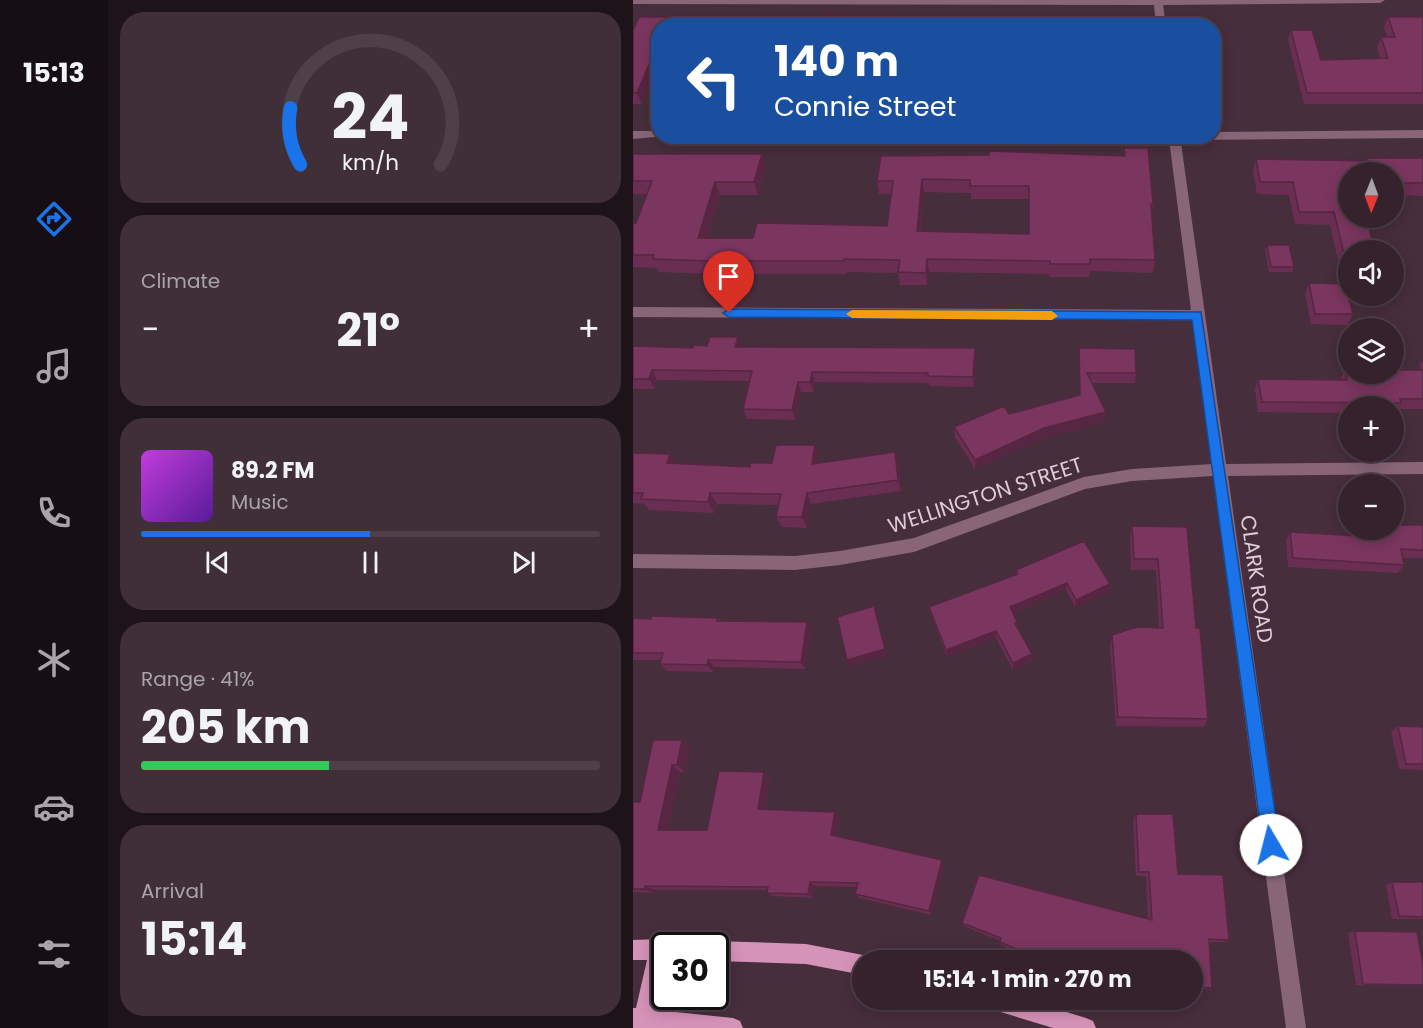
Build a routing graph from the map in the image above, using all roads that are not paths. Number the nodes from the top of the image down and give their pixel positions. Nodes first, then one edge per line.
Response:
1 (1380, 0) edge
2 (633, 1) edge
3 (1158, 1) edge
4 (1160, 18) edge
5 (1423, 134) edge
6 (633, 135) edge
7 (651, 135) edge
8 (1221, 136) edge
9 (1175, 144) edge
10 (633, 312) edge
11 (1197, 315) junction
12 (1423, 468) edge
13 (1218, 470) junction
14 (633, 561) edge
15 (633, 950) edge
16 (651, 950) edge
17 (729, 951) edge
18 (852, 963) edge
19 (651, 981) edge
20 (1027, 1010) edge
21 (638, 1018) edge
22 (733, 1028) edge
23 (1086, 1028) edge
24 (1296, 1028) edge

1 - 3 street
2 - 3 street
3 - 4 street
5 - 8 street
6 - 7 street
9 - 11 street, CLARK ROAD
10 - 11 street
11 - 13 street, CLARK ROAD
12 - 13 street, WELLINGTON STREET
13 - 14 street, WELLINGTON STREET
13 - 24 street, CLARK ROAD
15 - 16 main road
17 - 18 main road
19 - 21 main road
20 - 23 main road
21 - 22 main road

